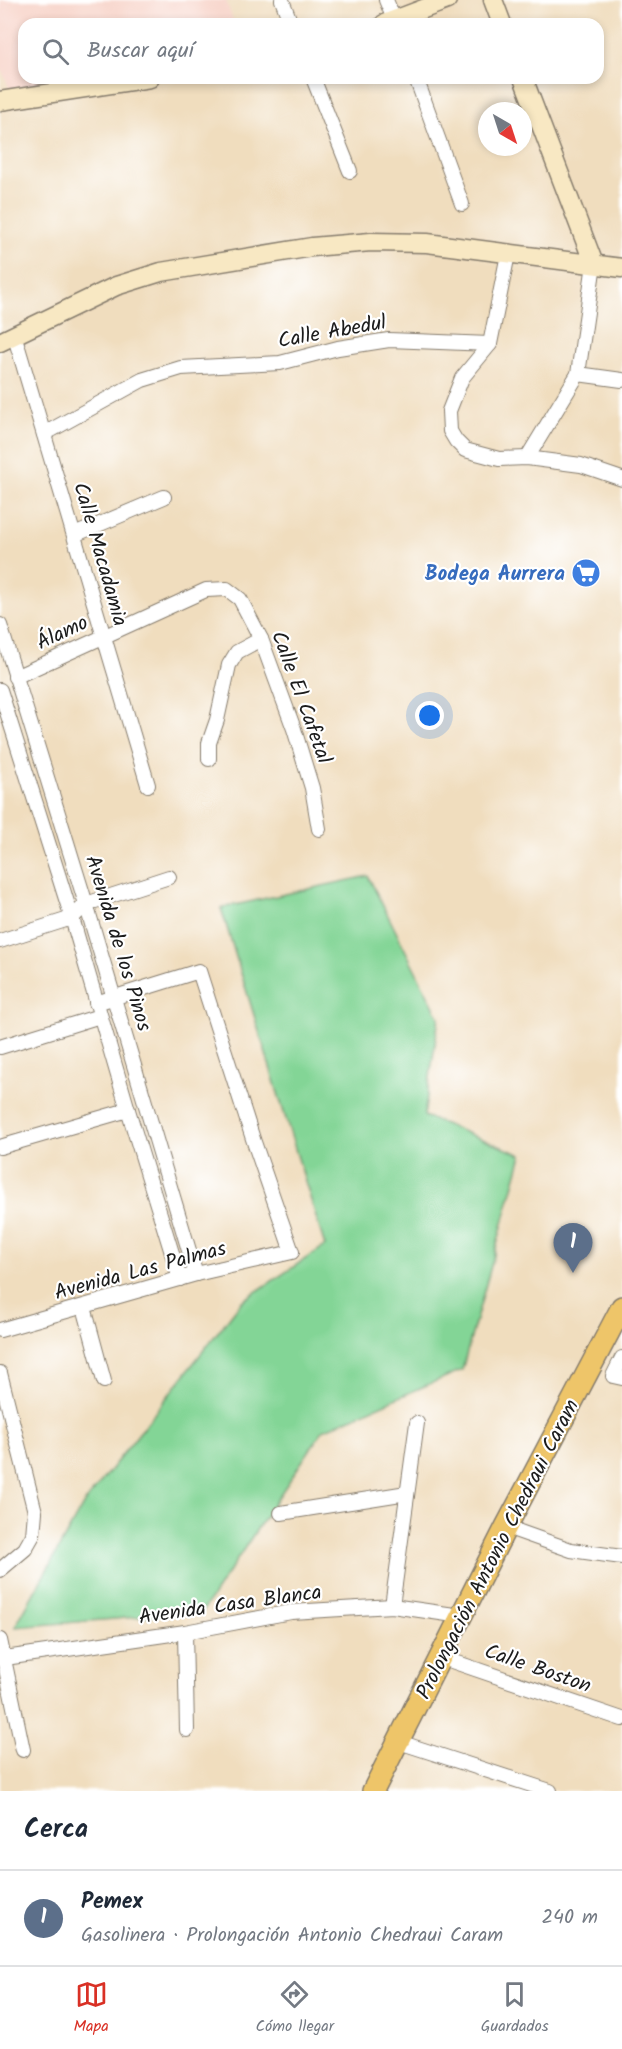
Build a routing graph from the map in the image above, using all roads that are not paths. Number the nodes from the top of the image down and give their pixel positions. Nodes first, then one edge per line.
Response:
1 (282, 0) edge
2 (386, 0) edge
3 (447, 0) edge
4 (493, 0) edge
5 (289, 18) edge
6 (391, 18) edge
7 (404, 18) edge
8 (500, 18) edge
9 (111, 84) edge
10 (315, 84) edge
11 (418, 84) edge
12 (525, 84) edge
13 (0, 101) edge
14 (350, 171) dead end
15 (462, 204) dead end
16 (508, 254) junction
17 (594, 264) junction
18 (622, 268) edge
19 (7, 338) edge
20 (490, 344) junction
21 (578, 374) junction
22 (622, 380) edge
23 (44, 434) junction
24 (527, 458) junction
25 (622, 479) edge
26 (164, 497) dead end
27 (74, 535) junction
28 (227, 589) joint
29 (0, 625) edge
30 (104, 636) junction
31 (261, 639) junction
32 (4, 654) edge
33 (15, 677) junction
34 (0, 692) edge
35 (209, 759) dead end
36 (46, 777) junction
37 (29, 784) junction
38 (148, 785) dead end
39 (319, 829) dead end
40 (169, 877) dead end
41 (86, 904) junction
42 (72, 918) junction
43 (0, 941) edge
44 (114, 998) junction
45 (98, 1010) junction
46 (0, 1047) edge
47 (128, 1110) junction
48 (0, 1147) edge
49 (196, 1275) junction
50 (180, 1279) junction
51 (84, 1307) junction
52 (622, 1307) edge
53 (0, 1330) edge
54 (622, 1358) edge
55 (0, 1373) edge
56 (617, 1377) edge
57 (104, 1380) dead end
58 (417, 1423) dead end
59 (406, 1493) junction
60 (281, 1513) dead end
61 (506, 1527) junction
62 (622, 1557) edge
63 (0, 1570) edge
64 (392, 1606) junction
65 (461, 1616) junction
66 (185, 1632) junction
67 (0, 1640) edge
68 (440, 1657) junction
69 (5, 1658) junction
70 (622, 1719) edge
71 (187, 1730) dead end
72 (399, 1742) junction
73 (23, 1750) dead end
74 (373, 1791) edge
75 (550, 1791) edge

1 - 5 street
2 - 6 street
3 - 7 street
4 - 8 street
9 - 13 street
10 - 14 street
11 - 15 street
12 - 17 street
16 - 17 street
16 - 19 street
16 - 20 street
17 - 18 street
17 - 21 street
19 - 23 street, Calle Macadamia
20 - 23 street, Calle Abedul
20 - 24 street
21 - 22 street
21 - 24 street
23 - 27 street, Calle Macadamia
24 - 25 street
26 - 27 street
27 - 30 street, Calle Macadamia
28 - 30 street, Álamo
28 - 31 street, Calle El Cafetal
29 - 32 street, Avenida de los Pinos
30 - 33 street, Álamo
30 - 38 street, Calle Macadamia
31 - 35 street
31 - 39 street, Calle El Cafetal
32 - 33 street, Avenida de los Pinos
33 - 36 street, Avenida de los Pinos
34 - 37 street, Avenida de los Pinos
36 - 37 street
36 - 41 street, Avenida de los Pinos
37 - 42 street, Avenida de los Pinos
40 - 41 street
41 - 42 street
41 - 44 street, Avenida de los Pinos
42 - 43 street
42 - 45 street, Avenida de los Pinos
44 - 45 street
44 - 49 street, Avenida de los Pinos
44 - 49 street, Avenida Las Palmas
45 - 46 street
45 - 47 street, Avenida de los Pinos
47 - 48 street
47 - 50 street, Avenida de los Pinos
49 - 50 street, Avenida Las Palmas
50 - 51 street, Avenida Las Palmas
51 - 53 street, Avenida Las Palmas
51 - 57 street
52 - 61 main road, Prolongación Antonio Chedraui Caram
54 - 56 street
55 - 63 street
58 - 59 street
59 - 60 street
59 - 64 street
61 - 62 street
61 - 65 main road, Prolongación Antonio Chedraui Caram
64 - 65 street, Avenida Casa Blanca
64 - 66 street, Avenida Casa Blanca
65 - 68 main road, Prolongación Antonio Chedraui Caram
66 - 69 street, Avenida Casa Blanca
66 - 71 street
67 - 69 street
68 - 70 street, Calle Boston
68 - 72 main road, Prolongación Antonio Chedraui Caram
69 - 73 street
72 - 74 main road, Prolongación Antonio Chedraui Caram
72 - 75 street

